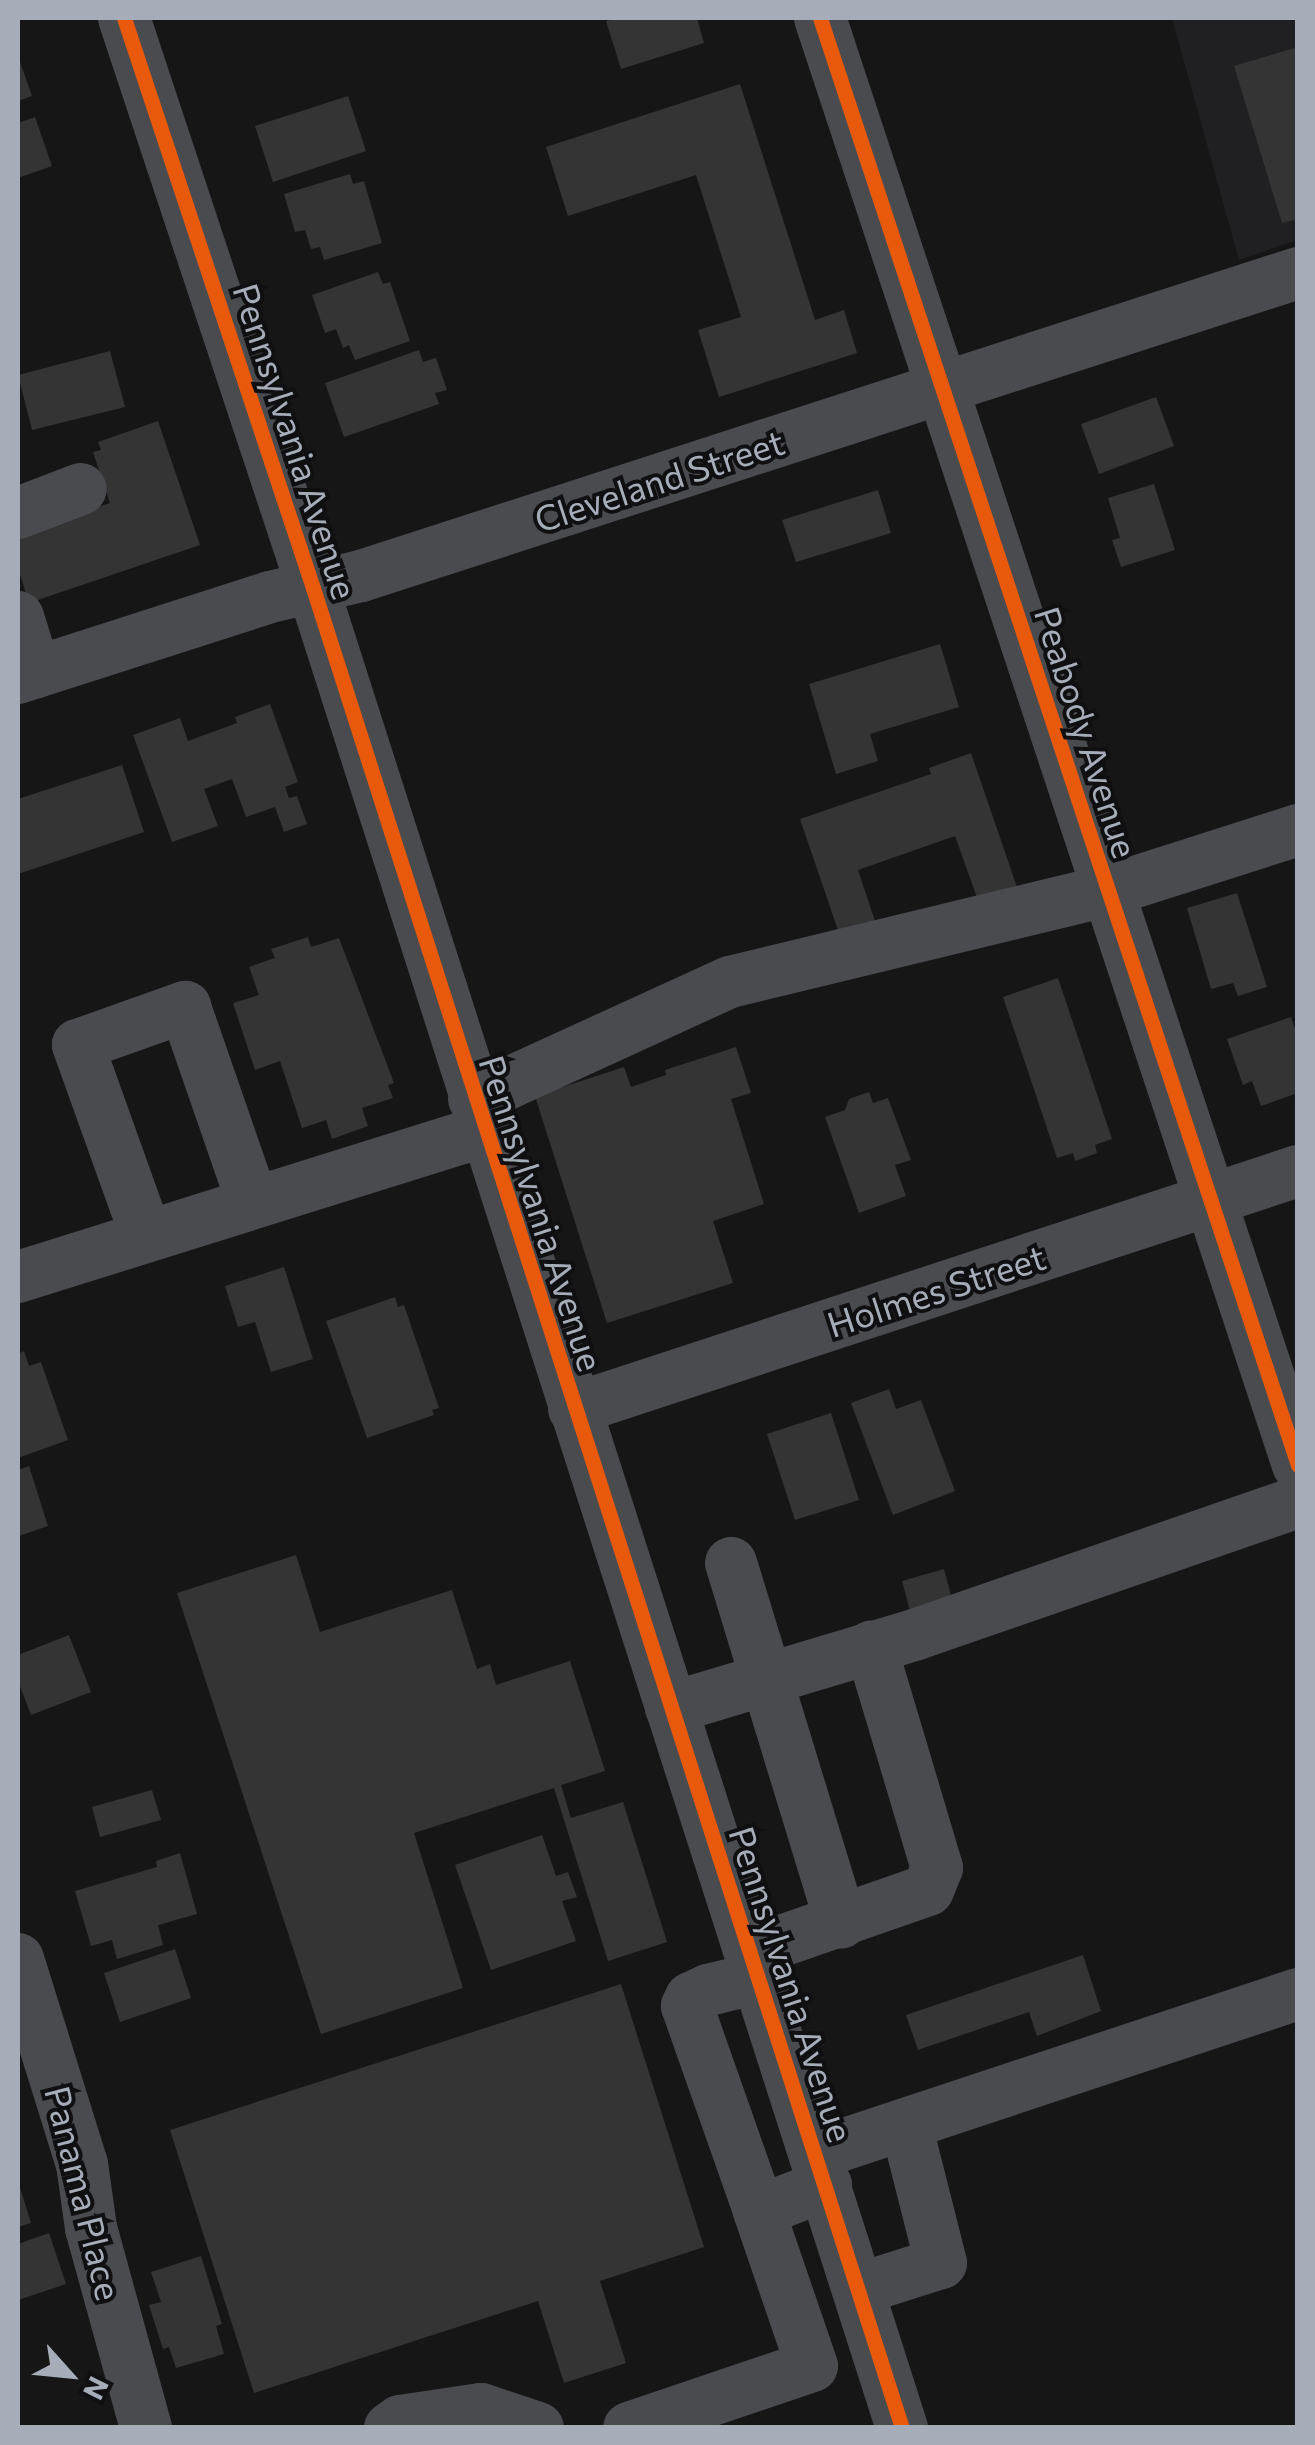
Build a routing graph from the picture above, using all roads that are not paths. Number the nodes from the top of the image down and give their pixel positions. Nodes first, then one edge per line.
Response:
1 (124, 18) edge
2 (820, 18) edge
3 (1298, 274) edge
4 (942, 388) junction
5 (82, 489) dead end
6 (18, 513) edge
7 (313, 588) junction
8 (18, 617) edge
9 (26, 675) edge
10 (1298, 830) edge
11 (1107, 891) junction
12 (479, 1115) junction
13 (1298, 1171) edge
14 (252, 1200) junction
15 (1209, 1201) junction
16 (146, 1236) junction
17 (18, 1277) edge
18 (574, 1409) junction
19 (1298, 1465) edge
20 (1298, 1502) edge
21 (731, 1563) dead end
22 (870, 1648) junction
23 (768, 1678) junction
24 (671, 1708) junction
25 (842, 1923) junction
26 (18, 1959) edge
27 (754, 1965) junction
28 (1298, 1994) edge
29 (906, 2125) junction
30 (820, 2170) junction
31 (758, 2211) junction
32 (860, 2290) junction
33 (146, 2428) edge
34 (390, 2428) edge
35 (538, 2428) edge
36 (629, 2428) edge
37 (902, 2428) edge

1 - 7 street, Pennsylvania Avenue
2 - 4 street, Peabody Avenue
3 - 4 street, Cleveland Street
4 - 7 street, Cleveland Street
4 - 11 street, Peabody Avenue
5 - 6 street
7 - 9 street, Cleveland Street
7 - 12 street, Pennsylvania Avenue
8 - 9 street
10 - 11 street
11 - 12 street
11 - 15 street, Peabody Avenue
12 - 14 street
12 - 18 street, Pennsylvania Avenue
13 - 15 street, Holmes Street
14 - 16 street
14 - 16 street
15 - 18 street, Holmes Street
15 - 19 street, Peabody Avenue
16 - 17 street
18 - 24 street, Pennsylvania Avenue
20 - 22 street
21 - 23 street
22 - 23 street
22 - 25 street
23 - 24 street
23 - 25 street
24 - 27 street, Pennsylvania Avenue
25 - 27 street
26 - 33 street, Panama Place
27 - 30 street, Pennsylvania Avenue
27 - 31 street
28 - 29 street
29 - 30 street
29 - 32 street
30 - 31 street
30 - 32 street, Pennsylvania Avenue
31 - 36 street
32 - 37 street, Pennsylvania Avenue
34 - 35 street

